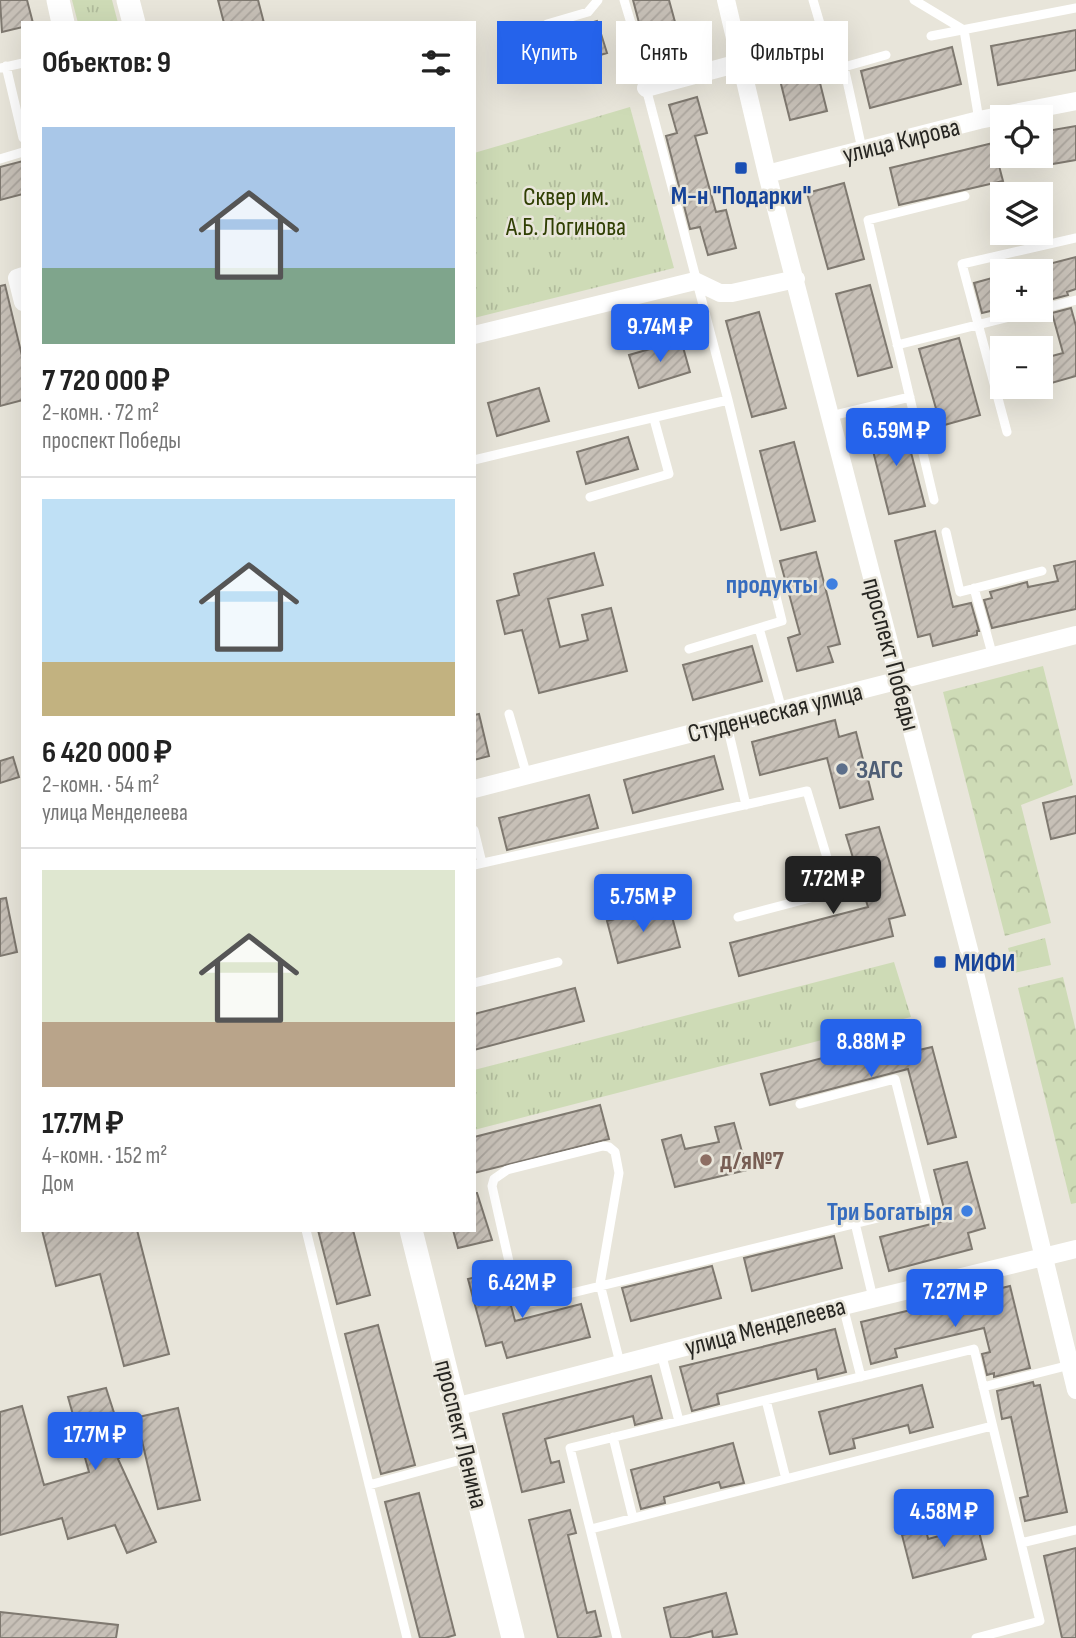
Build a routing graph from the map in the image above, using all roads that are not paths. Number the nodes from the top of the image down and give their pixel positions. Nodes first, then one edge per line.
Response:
1 (58, 0) edge
2 (128, 0) edge
3 (598, 0) edge
4 (624, 0) edge
5 (726, 0) edge
6 (813, 0) edge
7 (914, 0) edge
8 (1076, 8) edge
9 (63, 21) edge
10 (133, 21) edge
11 (557, 21) edge
12 (630, 21) edge
13 (731, 21) edge
14 (819, 21) edge
15 (964, 30) junction
16 (931, 36) dead end
17 (886, 55) dead end
18 (21, 63) edge
19 (848, 65) edge
20 (3, 67) edge
21 (726, 67) edge
22 (745, 84) edge
23 (848, 84) edge
24 (646, 88) joint
25 (1076, 100) edge
26 (979, 120) junction
27 (21, 131) edge
28 (862, 149) junction
29 (21, 153) edge
30 (0, 159) edge
31 (767, 174) junction
32 (965, 196) dead end
33 (1076, 238) edge
34 (21, 277) edge
35 (796, 279) junction
36 (695, 281) junction
37 (21, 294) edge
38 (1076, 300) edge
39 (1053, 306) edge
40 (990, 322) edge
41 (978, 325) junction
42 (476, 335) edge
43 (897, 345) junction
44 (909, 397) junction
45 (728, 400) junction
46 (831, 416) junction
47 (654, 419) junction
48 (1007, 432) dead end
49 (476, 460) edge
50 (590, 497) dead end
51 (934, 500) dead end
52 (946, 532) dead end
53 (1042, 570) dead end
54 (974, 588) junction
55 (759, 628) junction
56 (1076, 635) edge
57 (689, 649) dead end
58 (993, 657) junction
59 (899, 680) junction
60 (782, 710) junction
61 (509, 714) dead end
62 (727, 724) junction
63 (527, 776) junction
64 (476, 789) edge
65 (746, 804) junction
66 (478, 864) edge
67 (738, 917) dead end
68 (558, 962) dead end
69 (476, 982) edge
70 (800, 1104) dead end
71 (855, 1223) junction
72 (306, 1232) edge
73 (411, 1232) edge
74 (1076, 1249) edge
75 (1044, 1256) junction
76 (600, 1284) junction
77 (873, 1298) junction
78 (843, 1306) junction
79 (660, 1353) junction
80 (620, 1363) junction
81 (1070, 1365) junction
82 (861, 1377) junction
83 (983, 1387) junction
84 (1076, 1390) edge
85 (766, 1400) junction
86 (455, 1407) junction
87 (679, 1421) junction
88 (992, 1426) junction
89 (613, 1437) junction
90 (468, 1458) junction
91 (786, 1479) junction
92 (369, 1485) junction
93 (633, 1518) junction
94 (591, 1529) junction
95 (1076, 1530) edge
96 (1021, 1544) junction
97 (407, 1638) edge
98 (513, 1638) edge
99 (618, 1638) edge
100 (976, 1638) edge

1 - 9 street
2 - 10 street
3 - 11 lane
4 - 12 lane
5 - 13 street, проспект Победы
6 - 14 lane
7 - 15 lane
8 - 15 lane
15 - 16 lane
15 - 26 lane
17 - 19 lane
18 - 20 lane
20 - 27 lane
21 - 24 street
22 - 31 street, проспект Победы
23 - 28 lane
24 - 36 lane
25 - 26 street, улица Кирова
26 - 28 street, улица Кирова
28 - 31 street, улица Кирова
29 - 30 lane
31 - 35 street, проспект Победы
32 - 43 lane
33 - 41 lane
34 - 37 street
35 - 36 street
35 - 46 street, проспект Победы
36 - 42 street
36 - 45 lane
38 - 39 lane
40 - 41 lane
41 - 43 lane
41 - 48 lane
43 - 44 lane
44 - 46 lane
44 - 51 lane
45 - 47 lane
45 - 55 lane
46 - 59 street, проспект Победы
47 - 49 lane
47 - 50 lane
52 - 54 lane
53 - 54 lane
54 - 58 lane
55 - 57 lane
55 - 60 lane
56 - 58 street, Студенческая улица
58 - 59 street, Студенческая улица
59 - 60 street, Студенческая улица
59 - 75 street, проспект Победы
60 - 62 street, Студенческая улица
61 - 63 lane
62 - 63 street, Студенческая улица
62 - 65 lane
63 - 64 street, Студенческая улица
65 - 66 lane
65 - 67 lane
68 - 69 lane
70 - 71 lane
71 - 76 lane
71 - 77 lane
72 - 92 lane
73 - 86 street, проспект Ленина
74 - 75 street, улица Менделеева
75 - 77 street, улица Менделеева
75 - 81 street, проспект Победы
76 - 76 lane
76 - 80 lane
77 - 78 street, улица Менделеева
78 - 79 street, улица Менделеева
78 - 82 lane
79 - 80 street, улица Менделеева
79 - 87 lane
80 - 86 street, улица Менделеева
81 - 83 lane
81 - 84 street, проспект Победы
82 - 83 lane
82 - 85 lane
83 - 88 lane
85 - 87 lane
85 - 91 lane
86 - 90 street, проспект Ленина
87 - 89 lane
88 - 91 lane
88 - 96 lane
89 - 93 lane
89 - 94 lane
90 - 92 lane
90 - 98 street, проспект Ленина
91 - 93 lane
92 - 97 lane
93 - 94 lane
94 - 99 lane
95 - 96 lane
96 - 100 lane

